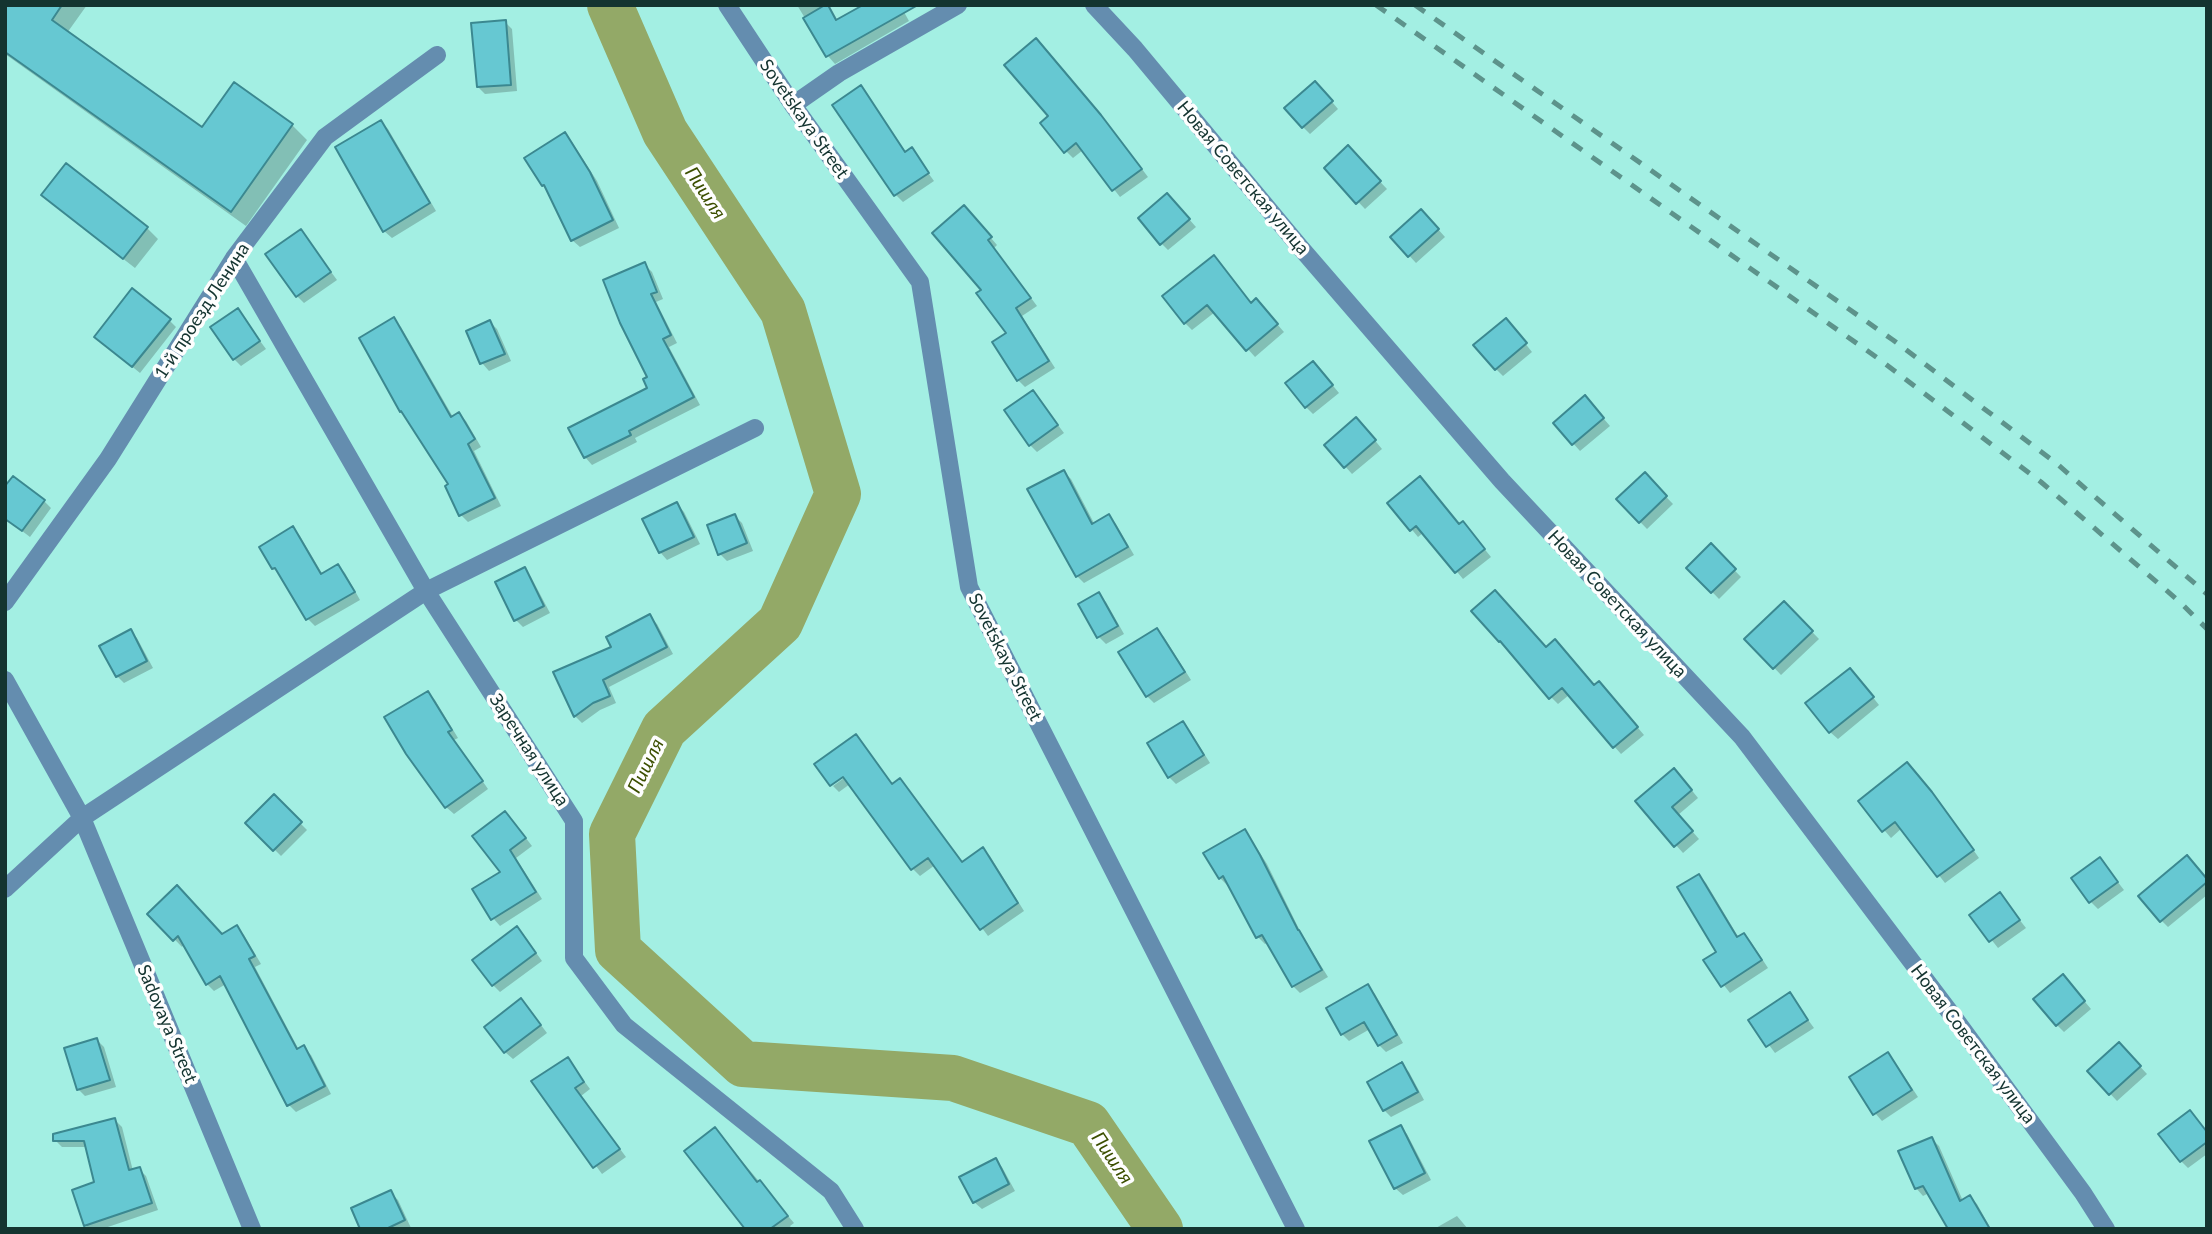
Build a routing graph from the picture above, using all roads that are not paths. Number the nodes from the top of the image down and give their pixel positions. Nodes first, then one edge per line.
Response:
1 (727, 5) edge
2 (958, 5) edge
3 (1094, 5) edge
4 (437, 55) dead end
5 (793, 105) junction
6 (234, 258) junction
7 (755, 428) dead end
8 (426, 591) junction
9 (5, 602) edge
10 (5, 680) edge
11 (82, 818) junction
12 (5, 889) edge
13 (252, 1229) edge
14 (855, 1229) edge
15 (1296, 1229) edge
16 (2106, 1229) edge

1 - 5 street, Sovetskaya Street
2 - 5 street
3 - 16 street, Новая Советская улица
4 - 6 street, 1-й проезд Ленина
5 - 15 street, Sovetskaya Street
6 - 8 street, Заречная улица
6 - 9 street, 1-й проезд Ленина
7 - 8 street
8 - 11 street
8 - 14 street, Заречная улица
10 - 11 street, Sadovaya Street
11 - 12 street
11 - 13 street, Sadovaya Street

